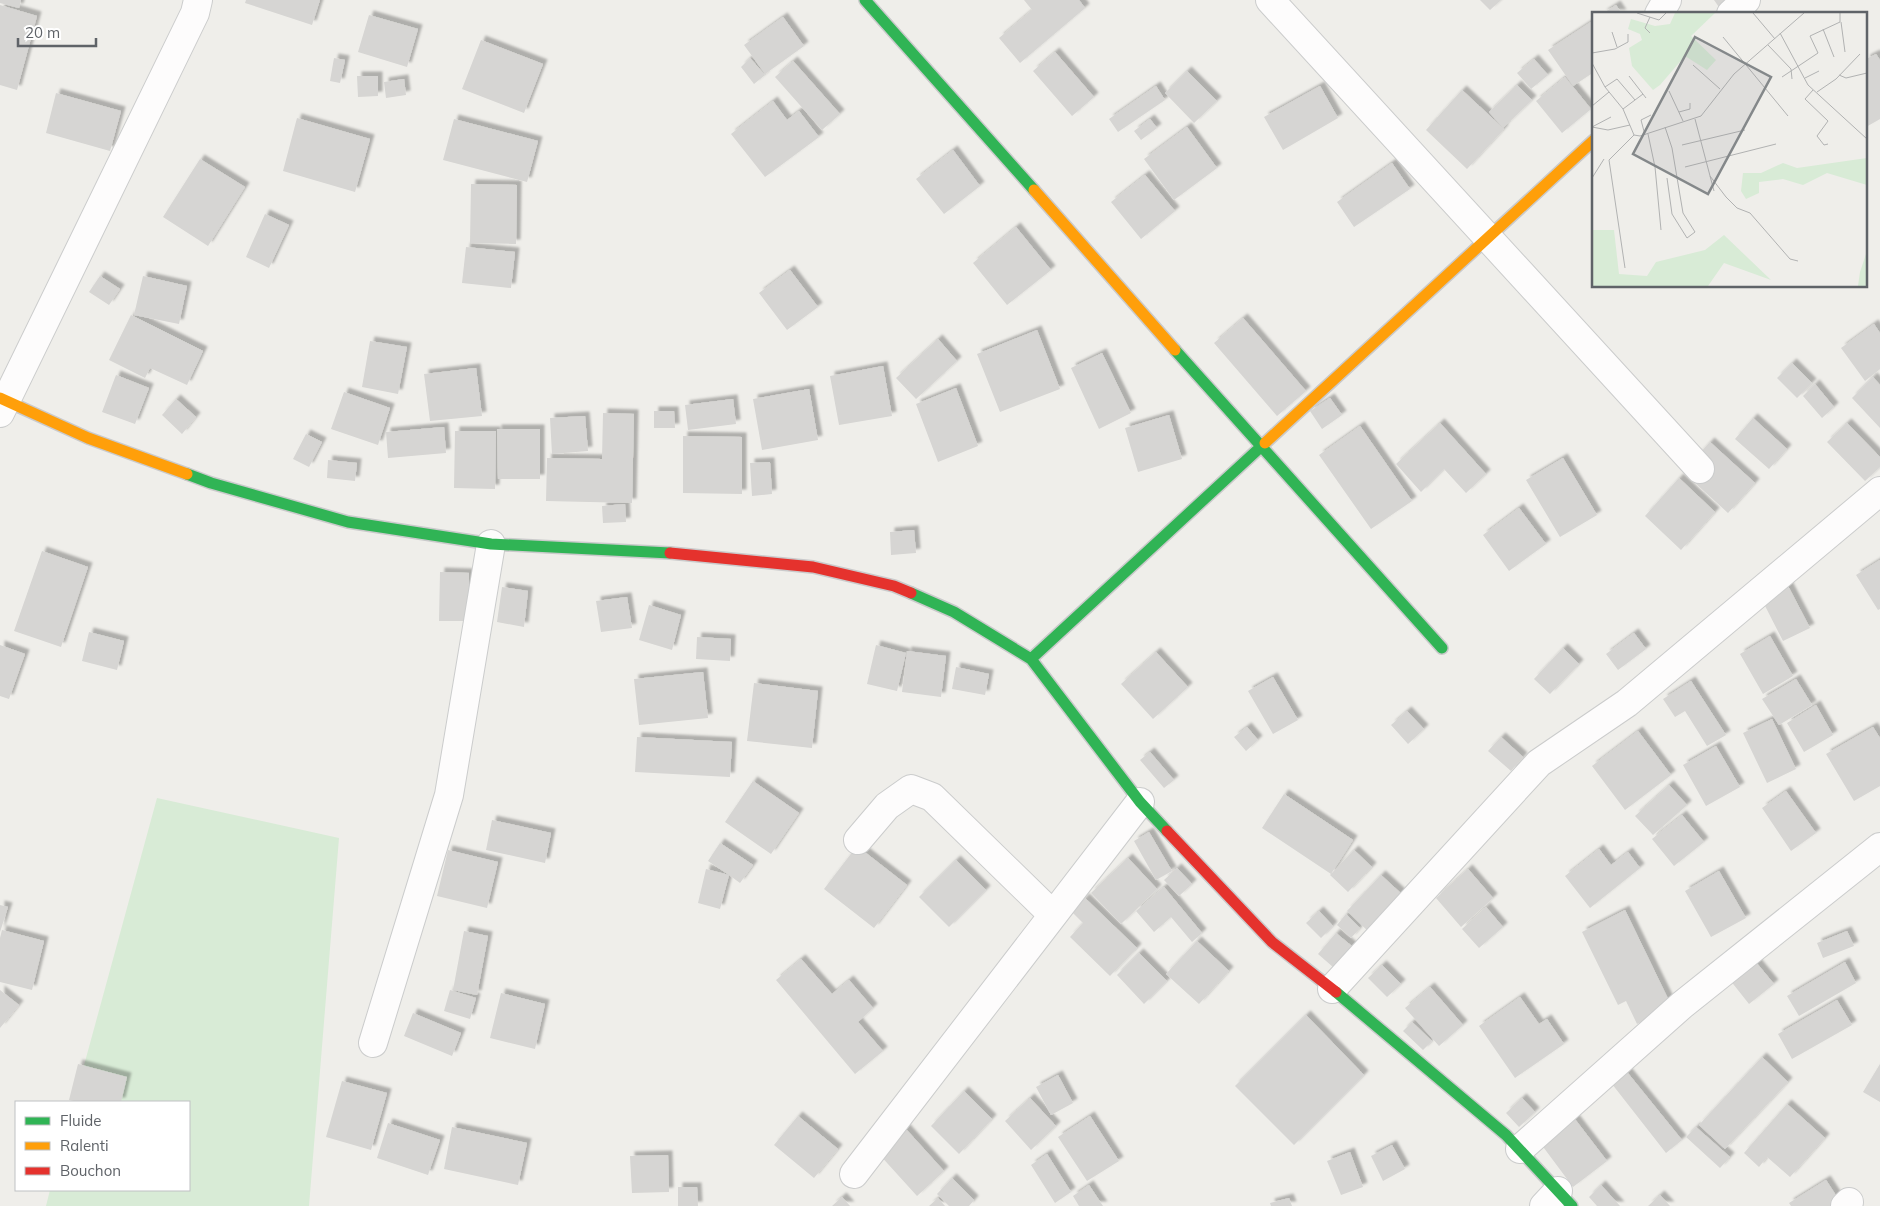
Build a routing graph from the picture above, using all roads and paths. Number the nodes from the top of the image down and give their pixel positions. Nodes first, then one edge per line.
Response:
1 (198, 0) edge
2 (865, 0) edge
3 (1270, 0) edge
4 (1667, 0) edge
5 (1746, 0) edge
6 (1660, 12) edge
7 (1733, 12) edge
8 (1592, 142) edge
9 (1487, 239) junction
10 (2, 404) edge
11 (1260, 447) junction
12 (1700, 469) dead end
13 (1880, 492) edge
14 (491, 544) junction
15 (1442, 648) dead end
16 (1031, 659) junction
17 (1140, 802) junction
18 (858, 840) dead end
19 (1880, 847) edge
20 (1053, 915) junction
21 (1332, 989) junction
22 (373, 1042) dead end
23 (1520, 1149) junction
24 (854, 1174) dead end
25 (1558, 1201) edge

1 - 10 street
2 - 11 street
3 - 9 street
4 - 6 street
5 - 7 street
8 - 9 street
9 - 11 street
9 - 12 street
10 - 14 street
11 - 15 street
11 - 16 street
13 - 21 street
14 - 16 street
14 - 22 street
16 - 17 street
17 - 20 street
17 - 21 street
18 - 20 street
19 - 23 street
20 - 24 street
21 - 23 street
23 - 25 street

